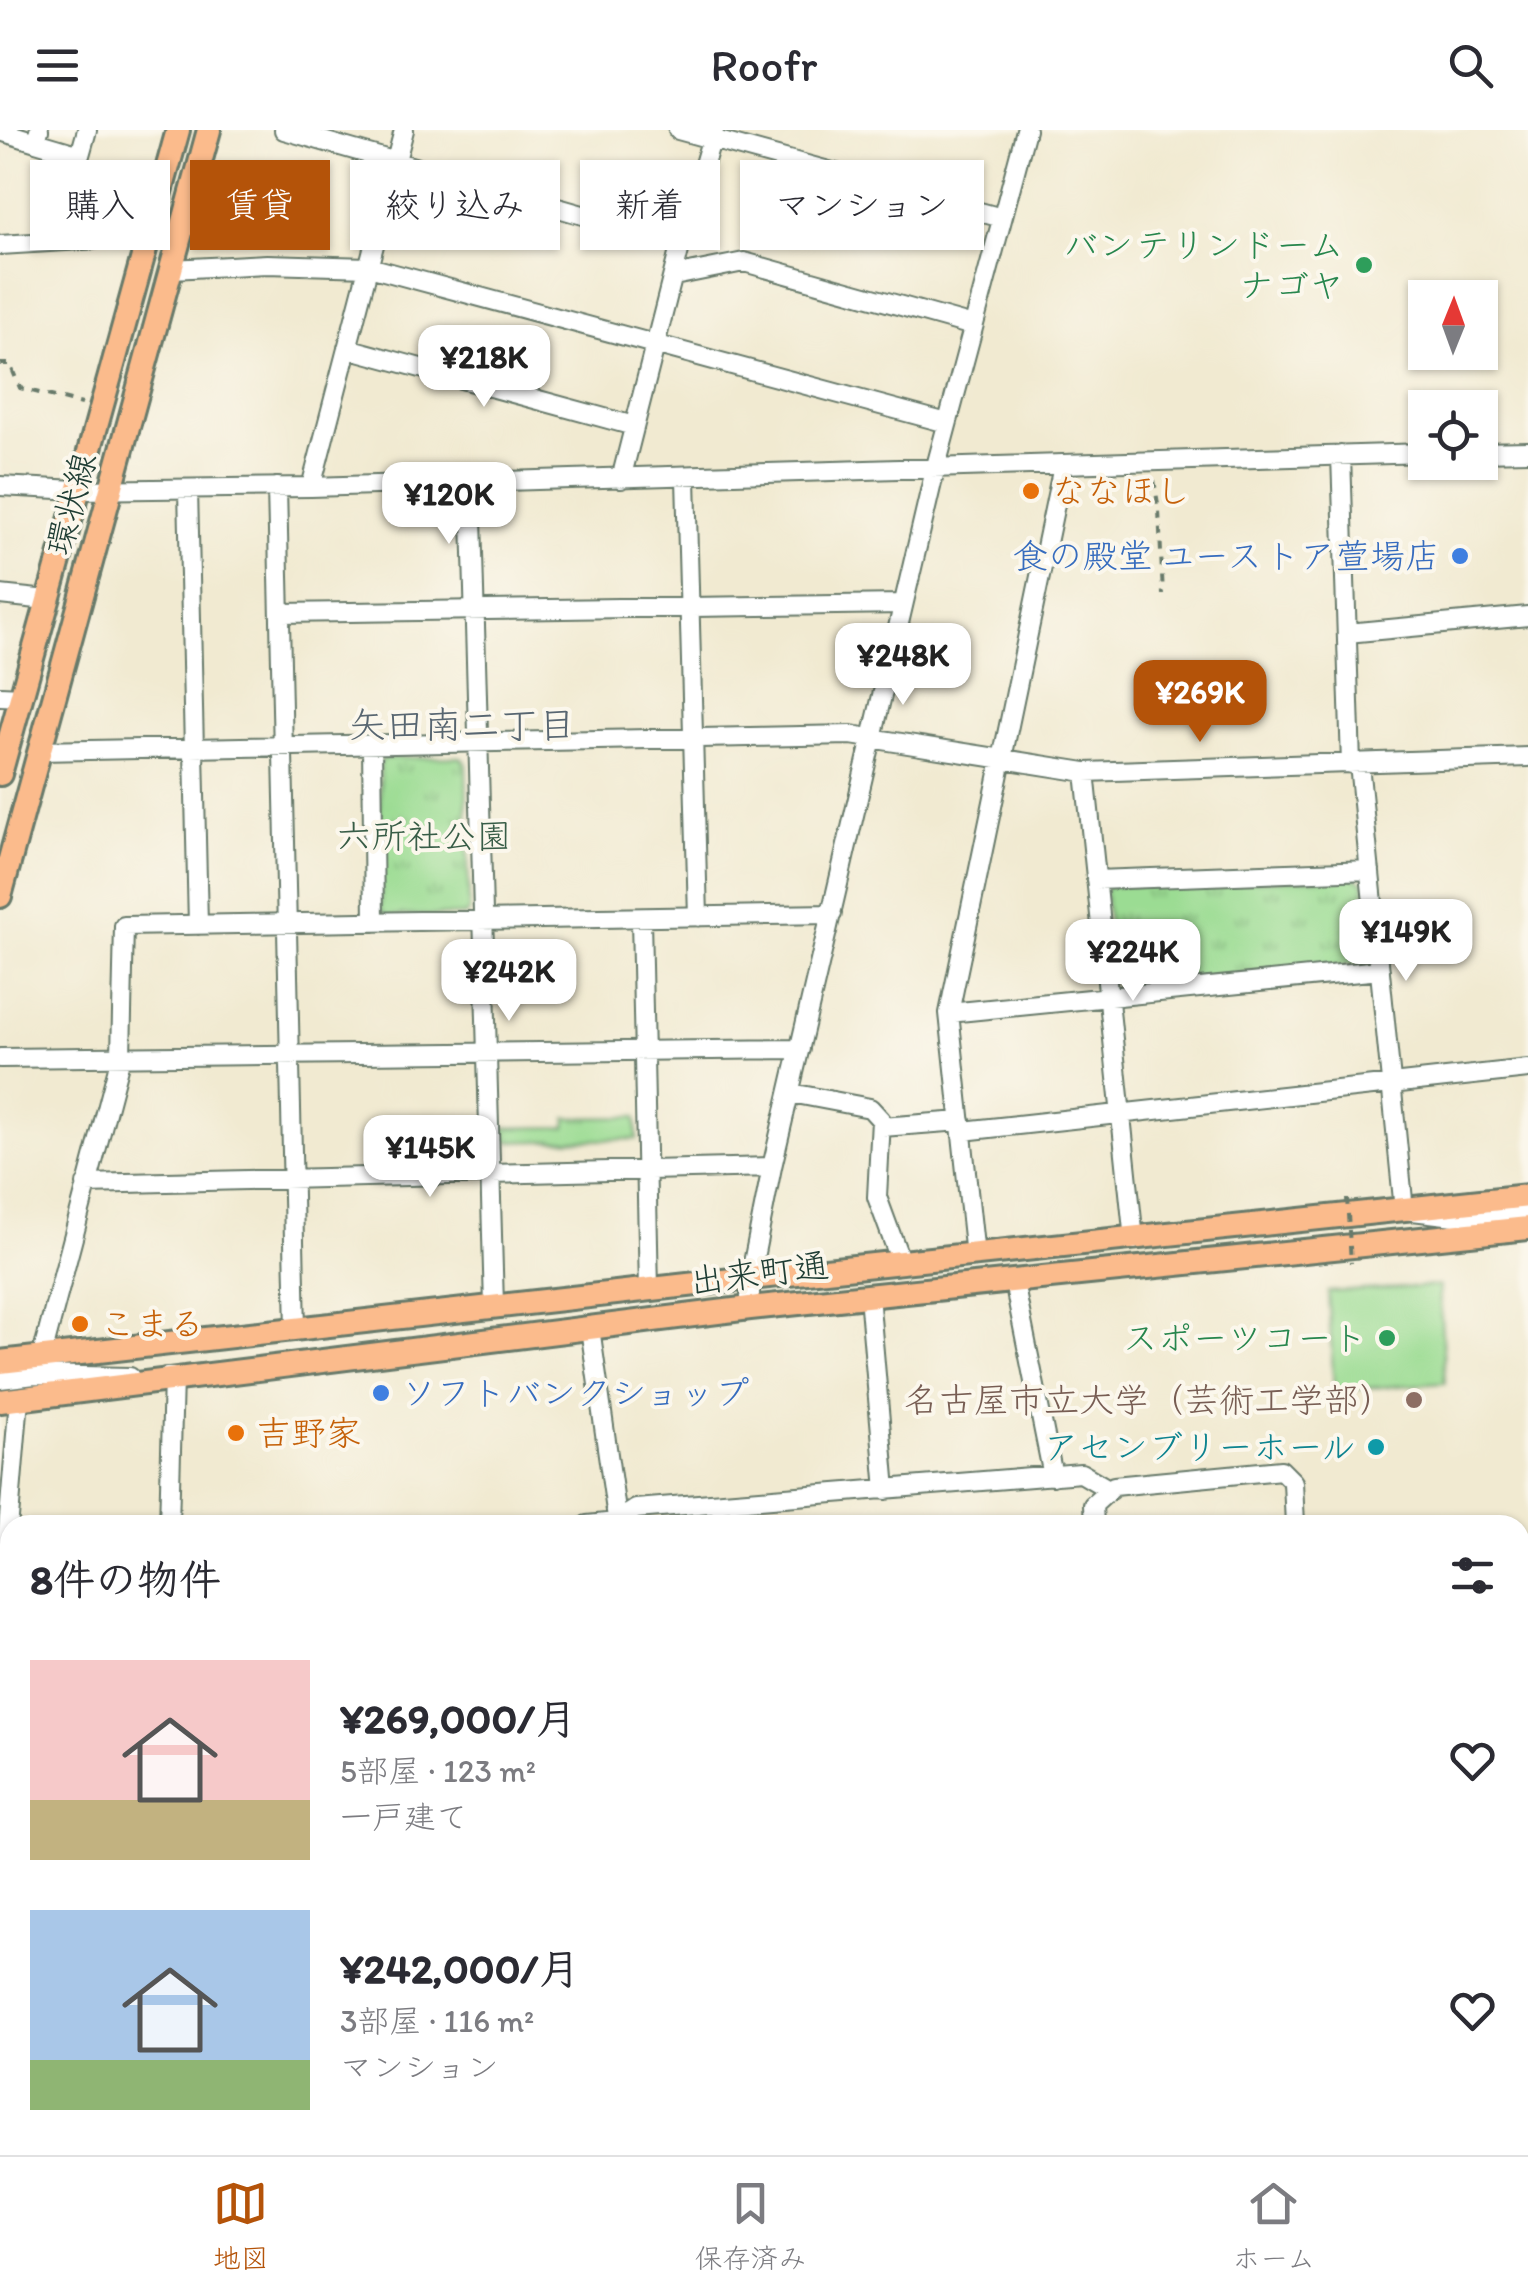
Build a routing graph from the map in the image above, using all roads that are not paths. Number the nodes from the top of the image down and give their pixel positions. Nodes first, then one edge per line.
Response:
1 (87, 130) edge
2 (178, 130) edge
3 (209, 130) edge
4 (284, 130) edge
5 (404, 130) edge
6 (678, 130) edge
7 (1026, 130) edge
8 (0, 131) edge
9 (713, 134) edge
10 (38, 136) edge
11 (170, 160) edge
12 (389, 160) edge
13 (396, 160) edge
14 (705, 160) edge
15 (1002, 218) junction
16 (30, 243) edge
17 (0, 245) edge
18 (145, 250) edge
19 (373, 250) edge
20 (679, 250) edge
21 (369, 267) junction
22 (172, 269) junction
23 (674, 276) junction
24 (973, 326) junction
25 (655, 345) junction
26 (346, 348) junction
27 (947, 424) junction
28 (634, 426) junction
29 (1528, 451) edge
30 (1498, 452) edge
31 (1408, 453) edge
32 (1341, 455) junction
33 (1063, 466) junction
34 (935, 470) junction
35 (686, 478) junction
36 (621, 480) junction
37 (470, 482) junction
38 (0, 486) edge
39 (310, 487) junction
40 (278, 488) junction
41 (188, 489) junction
42 (78, 490) junction
43 (110, 490) junction
44 (0, 595) edge
45 (47, 600) junction
46 (903, 604) junction
47 (689, 607) junction
48 (476, 610) junction
49 (281, 613) junction
50 (1528, 616) edge
51 (1347, 634) junction
52 (11, 696) edge
53 (693, 738) junction
54 (872, 738) junction
55 (477, 743) junction
56 (372, 744) junction
57 (284, 746) junction
58 (194, 747) junction
59 (39, 751) junction
60 (1528, 756) edge
61 (1002, 760) junction
62 (1355, 764) junction
63 (1085, 772) junction
64 (0, 774) edge
65 (1370, 870) junction
66 (1096, 880) junction
67 (0, 896) edge
68 (832, 914) junction
69 (641, 918) junction
70 (698, 918) junction
71 (288, 922) junction
72 (374, 922) junction
73 (483, 922) junction
74 (198, 925) junction
75 (1380, 970) junction
76 (1108, 997) junction
77 (949, 1013) junction
78 (800, 1050) junction
79 (644, 1051) junction
80 (486, 1053) junction
81 (290, 1054) junction
82 (121, 1056) junction
83 (0, 1058) edge
84 (1528, 1069) edge
85 (1393, 1084) junction
86 (791, 1092) junction
87 (1120, 1112) junction
88 (962, 1126) junction
89 (882, 1127) junction
90 (772, 1167) junction
91 (646, 1172) junction
92 (489, 1175) junction
93 (292, 1179) junction
94 (86, 1184) junction
95 (1528, 1196) edge
96 (1404, 1210) junction
97 (1528, 1214) edge
98 (1528, 1228) edge
99 (1134, 1240) junction
100 (975, 1256) junction
101 (900, 1262) junction
102 (750, 1278) junction
103 (1014, 1282) junction
104 (649, 1290) junction
105 (869, 1295) junction
106 (494, 1306) junction
107 (750, 1308) junction
108 (590, 1328) junction
109 (296, 1330) junction
110 (42, 1360) junction
111 (0, 1364) edge
112 (173, 1377) junction
113 (0, 1380) edge
114 (10, 1400) edge
115 (1053, 1476) junction
116 (886, 1490) junction
117 (1110, 1490) junction
118 (721, 1503) junction
119 (7, 1515) edge
120 (169, 1515) edge
121 (616, 1515) edge
122 (624, 1515) edge
123 (722, 1515) edge
124 (1094, 1515) edge
125 (1295, 1515) edge

1 - 10 street
2 - 11 main road, 環状線
3 - 22 main road, 環状線
4 - 12 street
5 - 13 street
6 - 9 street
7 - 15 street
8 - 10 street
9 - 14 street
9 - 15 street
15 - 24 street
16 - 17 street
18 - 42 main road, 環状線
19 - 21 street
20 - 23 street
21 - 22 street
21 - 25 street
21 - 26 street
22 - 43 main road, 環状線
23 - 24 street
23 - 25 street
24 - 27 street
25 - 27 street
25 - 28 street
26 - 28 street
26 - 39 street
27 - 34 street
28 - 36 street
29 - 30 street
31 - 32 street
32 - 33 street
32 - 51 street
33 - 34 street
33 - 61 street
34 - 35 street
34 - 46 street
35 - 36 street
35 - 47 street
36 - 37 street
37 - 39 street
37 - 48 street
38 - 42 street
39 - 40 street
40 - 41 street
40 - 49 street
41 - 43 street
41 - 58 street
42 - 43 street
42 - 45 main road, 環状線
43 - 59 main road, 環状線
44 - 45 street
45 - 52 main road, 環状線
46 - 47 street
46 - 54 street
47 - 48 street
47 - 53 street
48 - 49 street
48 - 55 street
49 - 57 street
50 - 51 street
51 - 62 street
52 - 64 main road, 環状線
53 - 54 street
53 - 55 street
53 - 70 street
54 - 61 street
54 - 68 street
55 - 56 street
55 - 73 street
56 - 57 street
56 - 72 street
57 - 58 street
57 - 71 street
58 - 59 street
58 - 74 street
59 - 67 main road, 環状線
60 - 62 street
61 - 63 street
61 - 77 street
62 - 63 street
62 - 65 street
63 - 66 street
65 - 66 street
65 - 75 street
66 - 76 street
68 - 70 street
68 - 78 street
69 - 70 street
69 - 73 street
69 - 79 street
71 - 72 street
71 - 74 street
71 - 81 street
72 - 73 street
73 - 80 street
74 - 82 street
75 - 76 street
75 - 85 street
76 - 77 street
76 - 87 street
77 - 88 street
78 - 79 street
78 - 86 street
79 - 80 street
79 - 91 street
80 - 81 street
80 - 92 street
81 - 82 street
81 - 93 street
82 - 83 street
82 - 94 street
84 - 85 street
85 - 87 street
85 - 96 street
86 - 89 street
86 - 90 street
87 - 88 street
87 - 99 street
88 - 89 street
88 - 100 street
89 - 101 street
90 - 91 street
90 - 102 street
91 - 92 street
91 - 104 street
92 - 93 street
92 - 106 street
93 - 94 street
93 - 109 street
94 - 110 street
95 - 96 main road, 出来町通
96 - 97 street
96 - 99 main road, 出来町通
98 - 103 main road, 出来町通
99 - 100 main road, 出来町通
100 - 101 main road, 出来町通
101 - 102 main road, 出来町通
102 - 104 main road, 出来町通
102 - 107 street
103 - 105 main road, 出来町通
103 - 115 street
104 - 106 main road, 出来町通
105 - 107 main road, 出来町通
105 - 116 street
106 - 109 main road, 出来町通
107 - 108 main road, 出来町通
108 - 112 main road, 出来町通
108 - 121 street
109 - 110 main road, 出来町通
110 - 111 main road, 出来町通
112 - 113 street
112 - 114 main road, 出来町通
112 - 120 street
114 - 119 street
115 - 116 street
115 - 117 street
116 - 118 street
117 - 124 street
117 - 125 street
118 - 122 street
118 - 123 street

